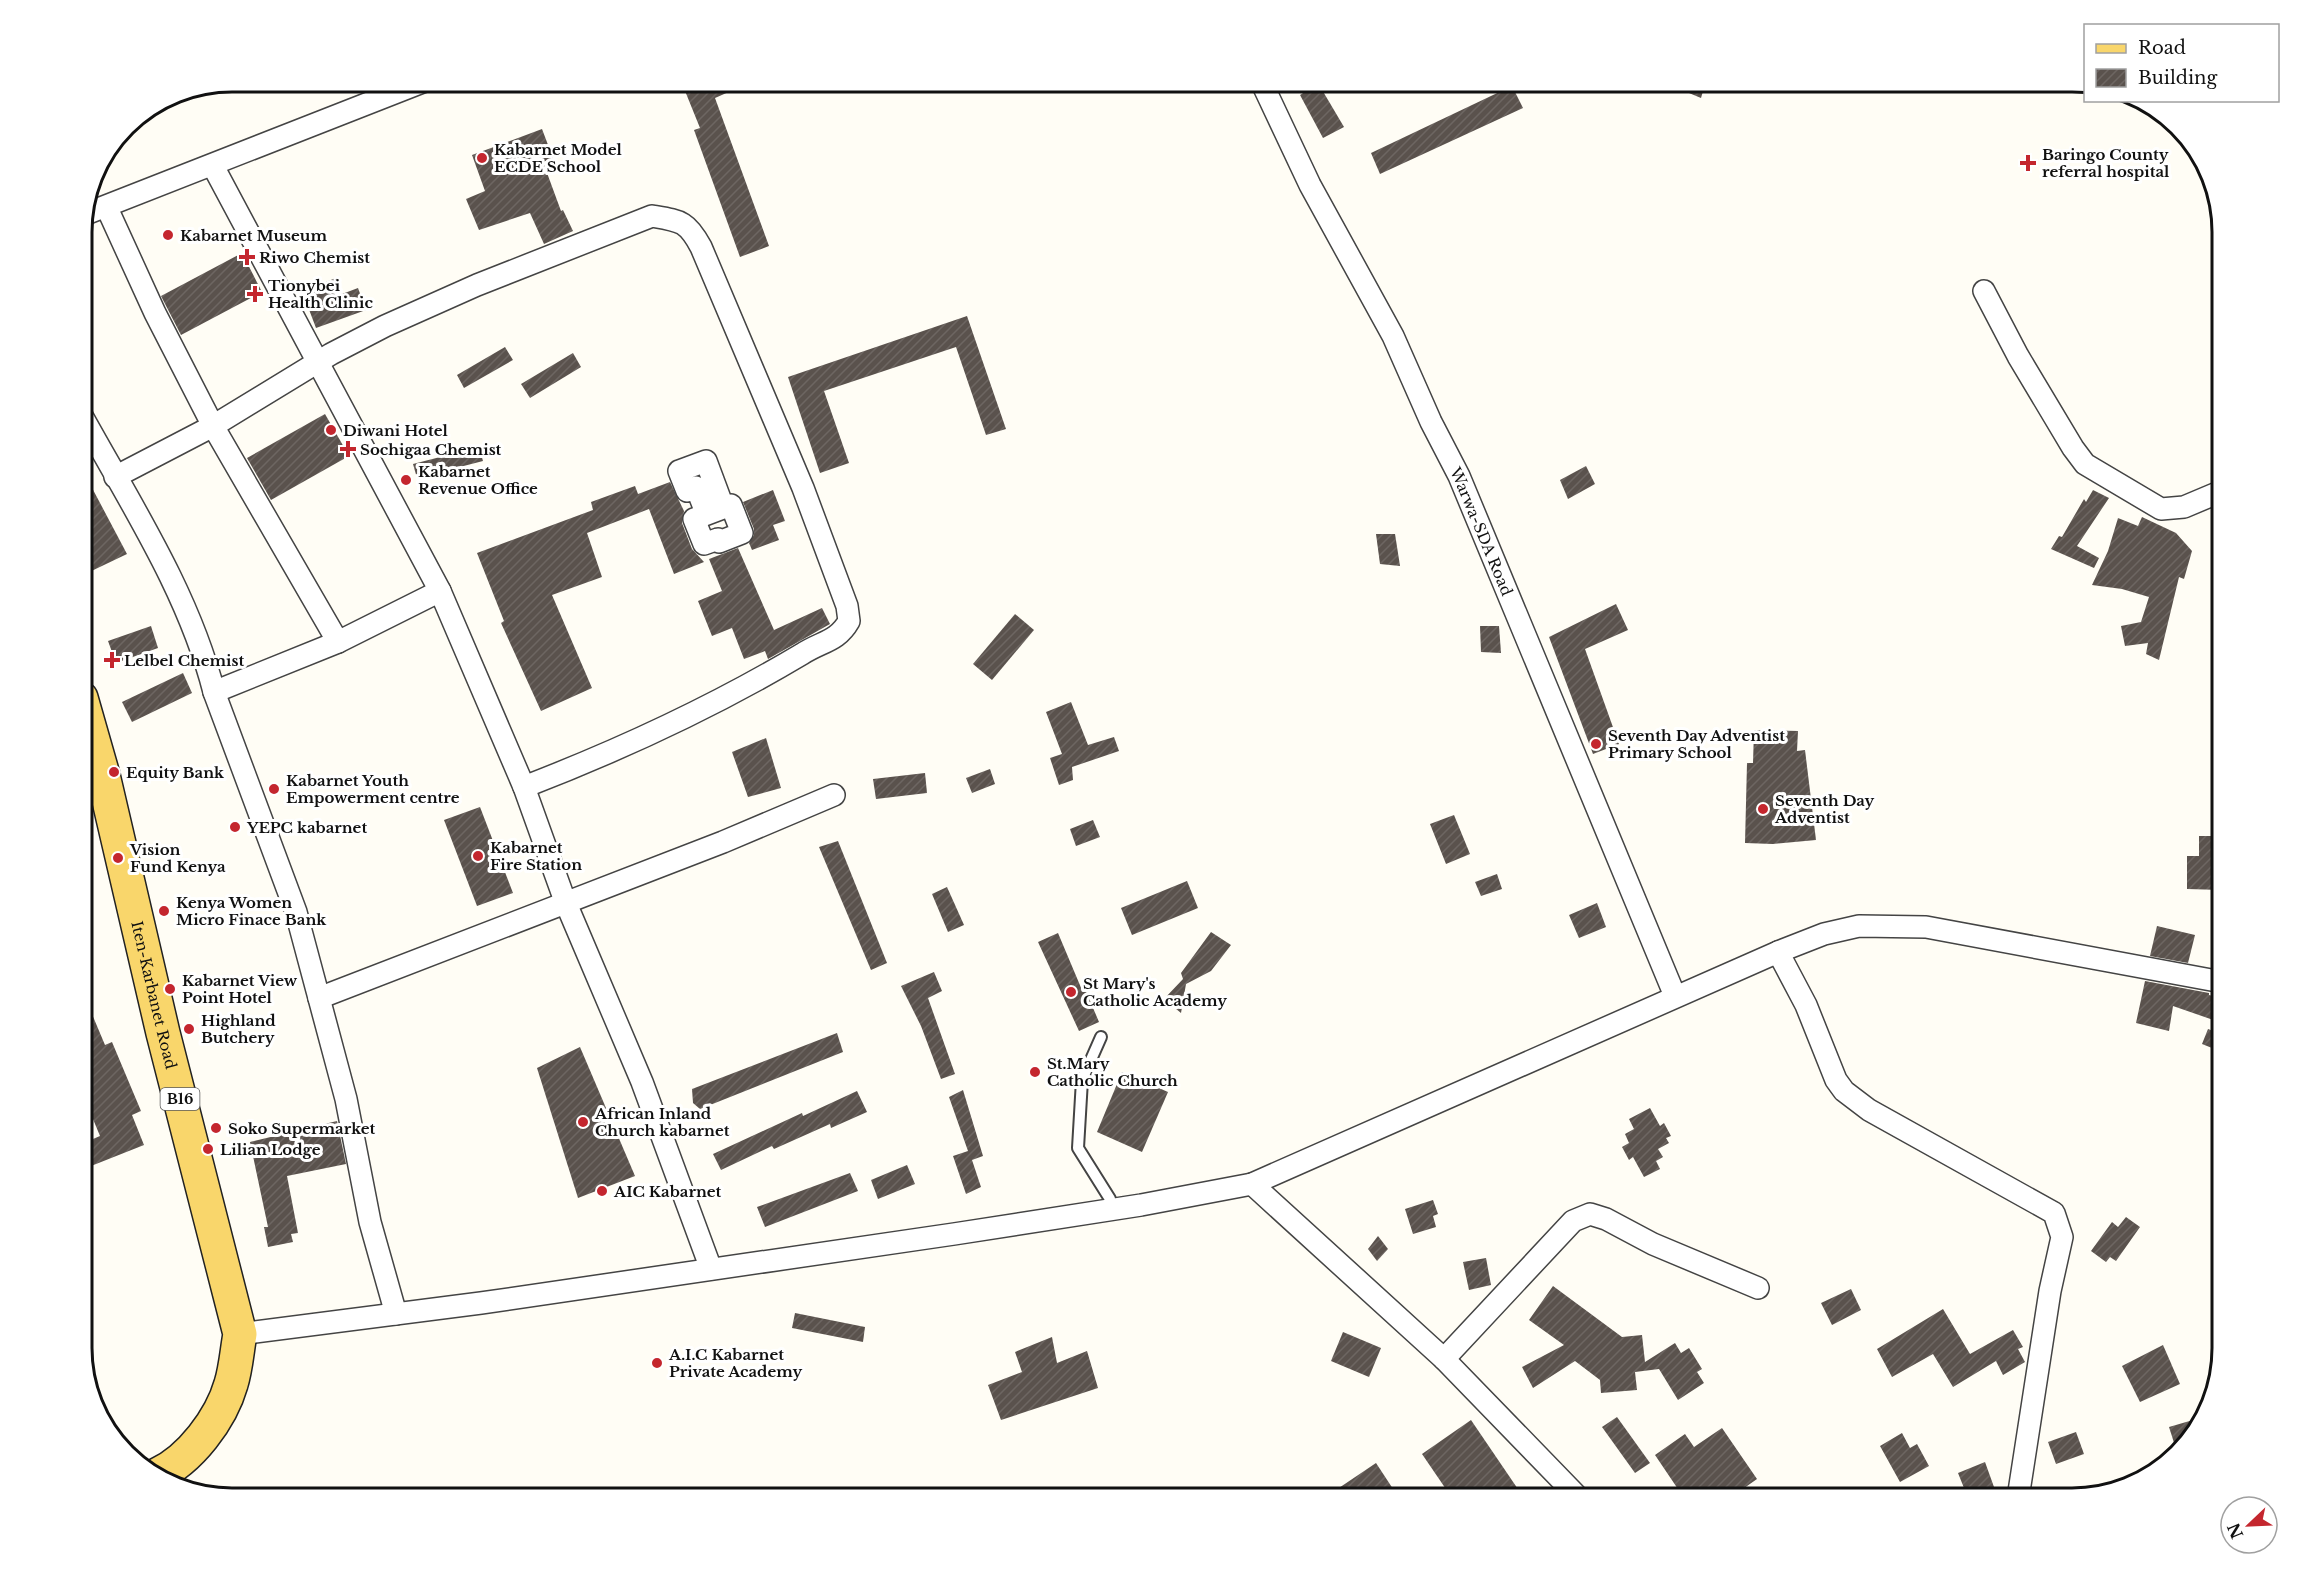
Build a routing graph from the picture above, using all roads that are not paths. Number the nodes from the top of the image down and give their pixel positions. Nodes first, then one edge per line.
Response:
1 (1266, 91) edge
2 (398, 92) edge
3 (213, 166) junction
4 (107, 208) junction
5 (93, 212) edge
6 (1984, 291) dead end
7 (318, 363) junction
8 (213, 426) junction
9 (92, 434) edge
10 (115, 477) junction
11 (2212, 495) edge
12 (440, 591) junction
13 (339, 642) junction
14 (214, 692) junction
15 (92, 736) edge
16 (524, 787) junction
17 (834, 795) dead end
18 (565, 901) junction
19 (1778, 952) junction
20 (2212, 980) edge
21 (1675, 996) junction
22 (319, 998) junction
23 (1101, 1037) dead end
24 (1252, 1184) junction
25 (1110, 1199) dead end
26 (711, 1269) junction
27 (1758, 1288) dead end
28 (396, 1314) junction
29 (240, 1334) junction
30 (1444, 1359) junction
31 (164, 1470) edge
32 (1569, 1488) edge
33 (2020, 1488) edge

1 - 21 street, Warwa-SDA Road
2 - 3 street
3 - 4 street
3 - 7 street
4 - 5 street
4 - 8 street
6 - 11 street
7 - 8 street
7 - 12 street
7 - 16 street
8 - 10 street
8 - 13 street
9 - 10 street
10 - 14 street
12 - 13 street
12 - 16 street
13 - 14 street
14 - 22 street
15 - 29 main road, Iten-Karbanet Road / B16
16 - 18 street
17 - 18 street
18 - 22 street
18 - 26 street
19 - 20 street
19 - 21 street
19 - 33 street
21 - 24 street
22 - 28 street
23 - 25 lane
24 - 26 street
24 - 30 street
26 - 28 street
27 - 30 street
28 - 29 street
29 - 31 main road, Iten-Karbanet Road / B16
30 - 32 street

